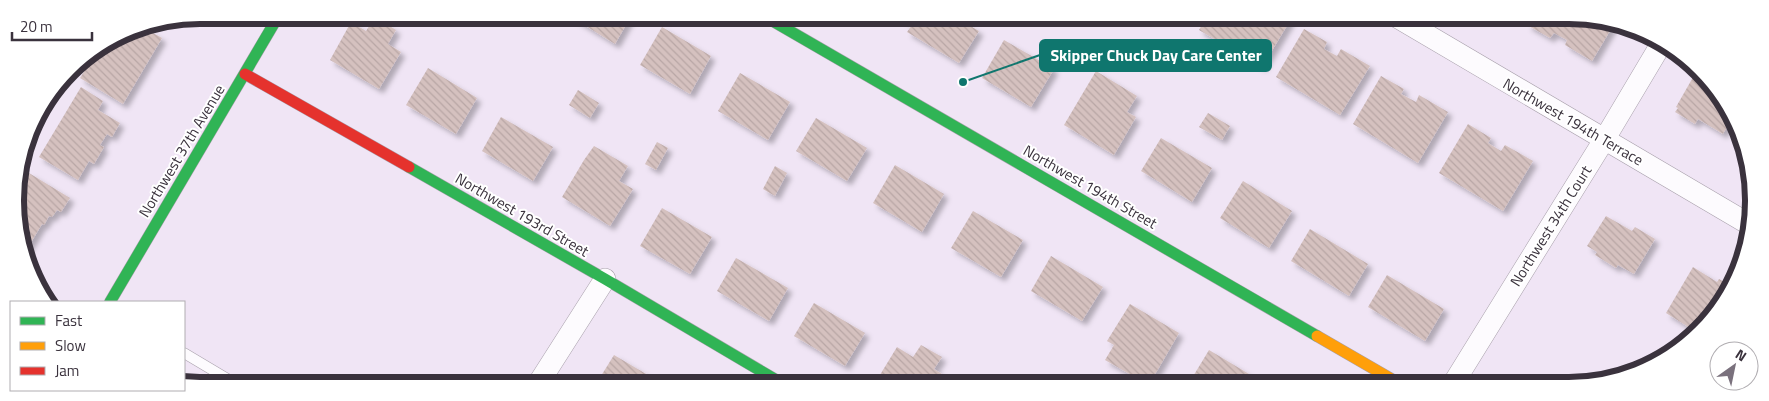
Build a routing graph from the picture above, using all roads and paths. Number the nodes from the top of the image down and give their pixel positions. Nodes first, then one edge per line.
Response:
1 (274, 24) edge
2 (778, 24) edge
3 (1408, 24) edge
4 (1659, 48) edge
5 (245, 74) junction
6 (1604, 140) junction
7 (1744, 221) edge
8 (605, 279) junction
9 (111, 301) edge
10 (185, 354) edge
11 (224, 377) edge
12 (542, 377) edge
13 (771, 377) edge
14 (1388, 377) edge
15 (1457, 377) edge

1 - 5 street, Northwest 37th Avenue
2 - 14 street, Northwest 194th Street
3 - 6 street, Northwest 194th Terrace
4 - 6 street, Northwest 34th Court
5 - 8 street, Northwest 193rd Street
5 - 9 street, Northwest 37th Avenue
6 - 7 street, Northwest 194th Terrace
6 - 15 street, Northwest 34th Court
8 - 12 street
8 - 13 street, Northwest 193rd Street
10 - 11 lane

